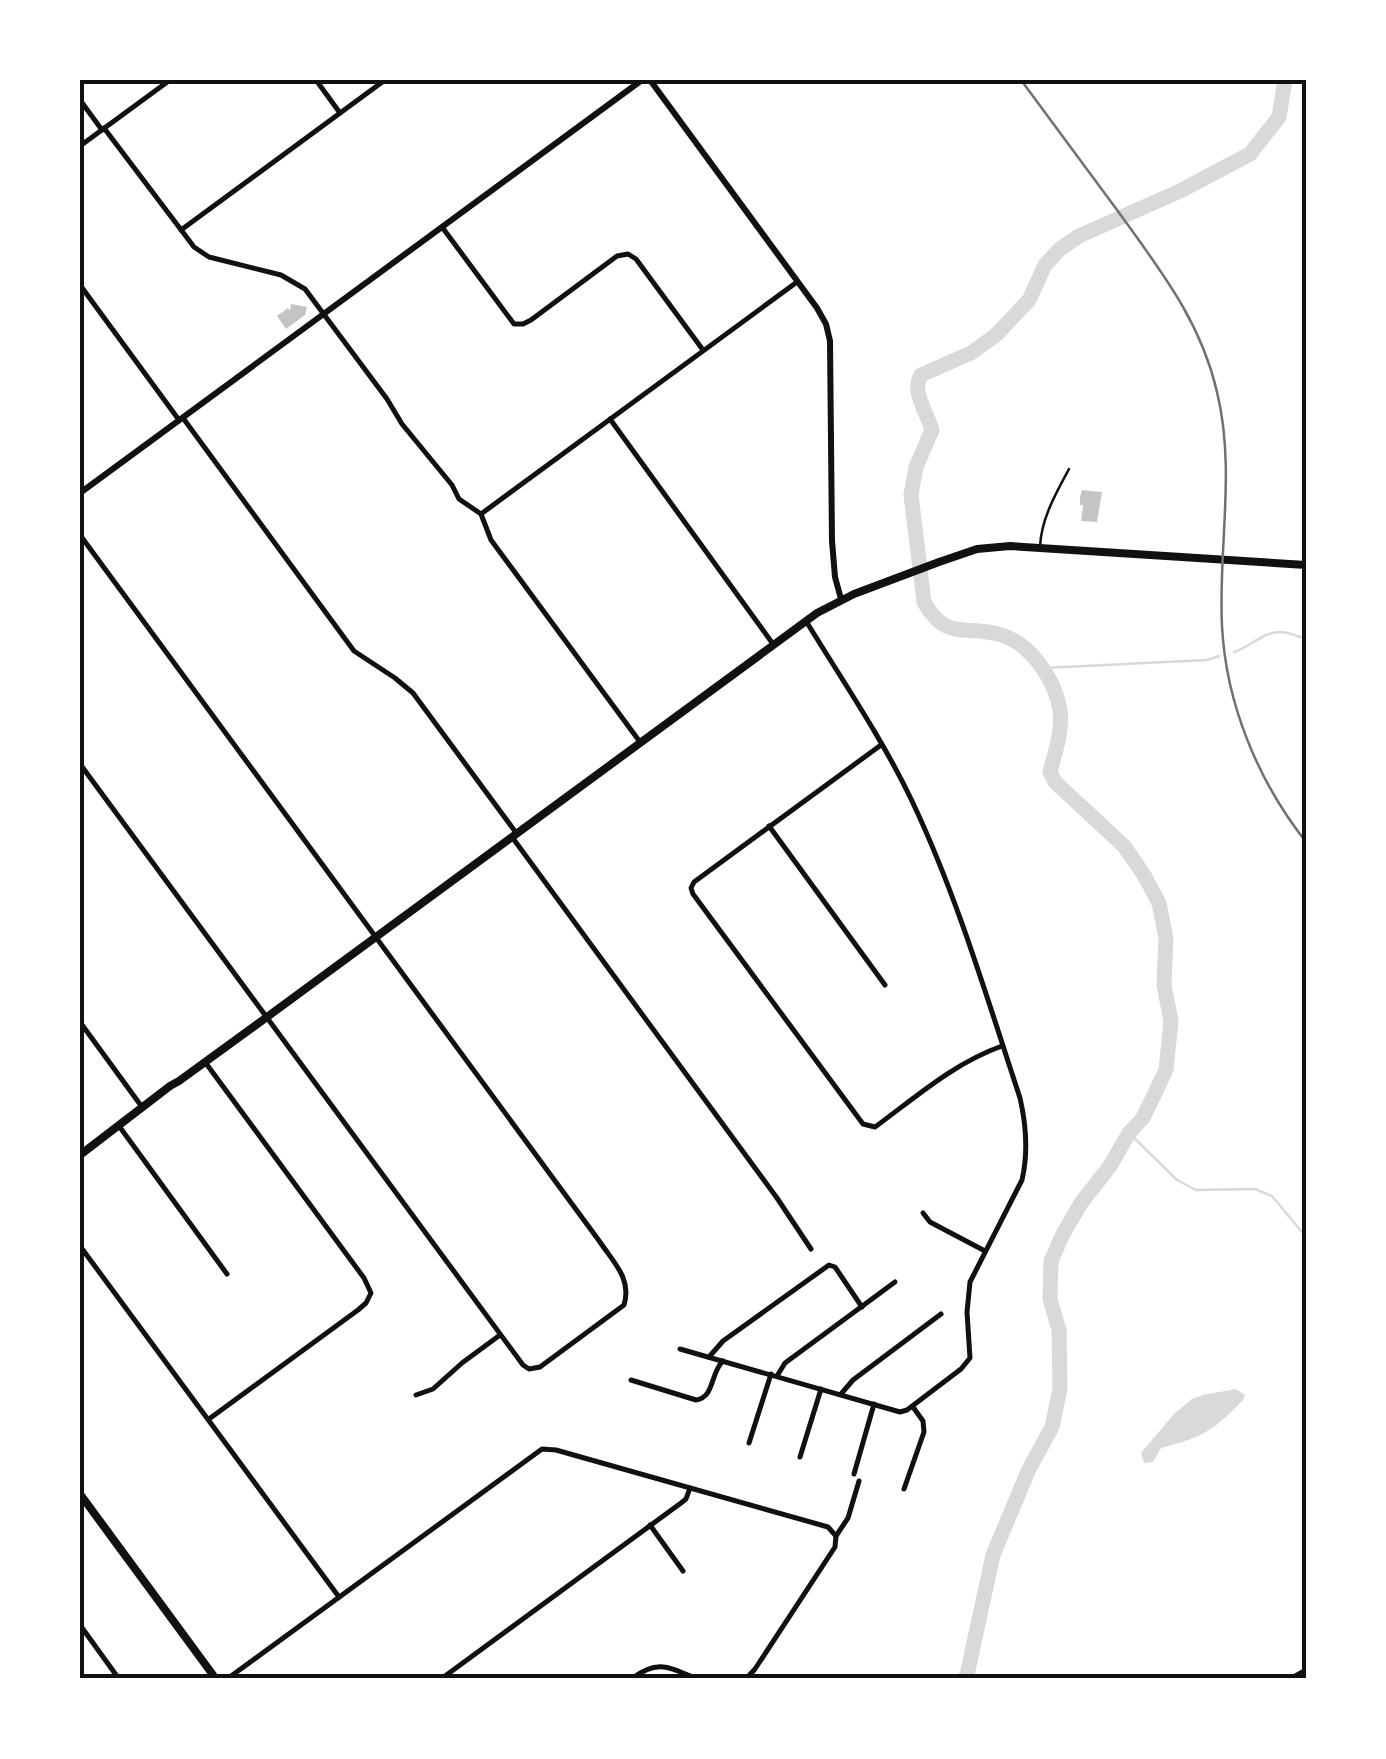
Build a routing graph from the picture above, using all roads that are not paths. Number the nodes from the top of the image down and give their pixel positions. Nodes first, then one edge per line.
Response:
1 (170, 80) edge
2 (316, 80) edge
3 (385, 80) edge
4 (646, 80) edge
5 (80, 100) edge
6 (340, 114) junction
7 (103, 129) junction
8 (80, 146) edge
9 (442, 227) junction
10 (181, 230) junction
11 (798, 282) junction
12 (80, 285) edge
13 (324, 313) junction
14 (704, 350) junction
15 (181, 418) junction
16 (610, 419) junction
17 (1070, 469) dead end
18 (80, 493) edge
19 (481, 514) junction
20 (80, 535) edge
21 (1040, 546) junction
22 (1306, 565) edge
23 (841, 600) junction
24 (806, 621) junction
25 (774, 645) junction
26 (640, 744) junction
27 (881, 744) junction
28 (80, 764) edge
29 (769, 826) junction
30 (515, 835) junction
31 (376, 938) junction
32 (885, 985) dead end
33 (268, 1017) junction
34 (80, 1022) edge
35 (1002, 1046) junction
36 (205, 1062) junction
37 (179, 1082) junction
38 (142, 1106) junction
39 (120, 1126) junction
40 (80, 1155) edge
41 (922, 1212) dead end
42 (80, 1246) edge
43 (811, 1248) dead end
44 (985, 1251) junction
45 (227, 1274) dead end
46 (895, 1282) dead end
47 (862, 1307) junction
48 (941, 1314) dead end
49 (500, 1336) junction
50 (680, 1349) dead end
51 (709, 1357) junction
52 (722, 1361) junction
53 (774, 1375) junction
54 (631, 1380) dead end
55 (820, 1388) junction
56 (841, 1394) junction
57 (416, 1395) dead end
58 (874, 1404) junction
59 (914, 1407) junction
60 (209, 1419) junction
61 (749, 1444) dead end
62 (800, 1457) dead end
63 (854, 1474) dead end
64 (859, 1481) dead end
65 (690, 1488) junction
66 (904, 1490) dead end
67 (81, 1498) edge
68 (650, 1526) junction
69 (836, 1536) junction
70 (684, 1571) dead end
71 (339, 1596) junction
72 (80, 1625) edge
73 (1306, 1670) edge
74 (120, 1679) edge
75 (216, 1679) edge
76 (226, 1679) edge
77 (441, 1679) edge
78 (630, 1679) edge
79 (697, 1679) edge
80 (746, 1679) edge
81 (1290, 1679) edge

1 - 7 street
2 - 6 street
3 - 6 street
4 - 9 street
4 - 11 street
5 - 7 street
6 - 10 street
7 - 8 street
7 - 10 street
9 - 13 street
9 - 14 street
10 - 13 street
11 - 14 street
11 - 23 street
12 - 15 street
13 - 15 street
13 - 19 street
14 - 16 street
15 - 18 street
15 - 30 street
16 - 19 street
16 - 25 street
17 - 21 lane
19 - 26 street
20 - 31 street
21 - 22 main road
21 - 23 main road
23 - 24 main road
24 - 25 main road
24 - 27 street
25 - 26 main road
26 - 30 main road
27 - 29 street
27 - 35 street
28 - 33 street
29 - 32 street
29 - 35 street
30 - 31 main road
30 - 43 street
31 - 33 main road
31 - 49 street
33 - 36 main road
33 - 49 street
34 - 38 street
35 - 44 street
36 - 37 main road
36 - 60 street
37 - 38 main road
37 - 39 main road
38 - 39 main road
39 - 40 main road
39 - 45 street
41 - 44 street
42 - 60 street
44 - 59 street
46 - 47 street
47 - 51 street
47 - 53 street
48 - 56 street
49 - 57 street
50 - 51 street
51 - 52 street
52 - 53 street
52 - 54 street
53 - 55 street
53 - 61 street
55 - 56 street
55 - 62 street
56 - 58 street
58 - 59 street
58 - 63 street
59 - 66 street
60 - 71 street
64 - 69 street
65 - 68 street
65 - 69 street
65 - 71 street
67 - 75 main road
68 - 70 street
68 - 77 street
69 - 80 street
71 - 76 street
72 - 74 street
73 - 81 street
78 - 79 street

